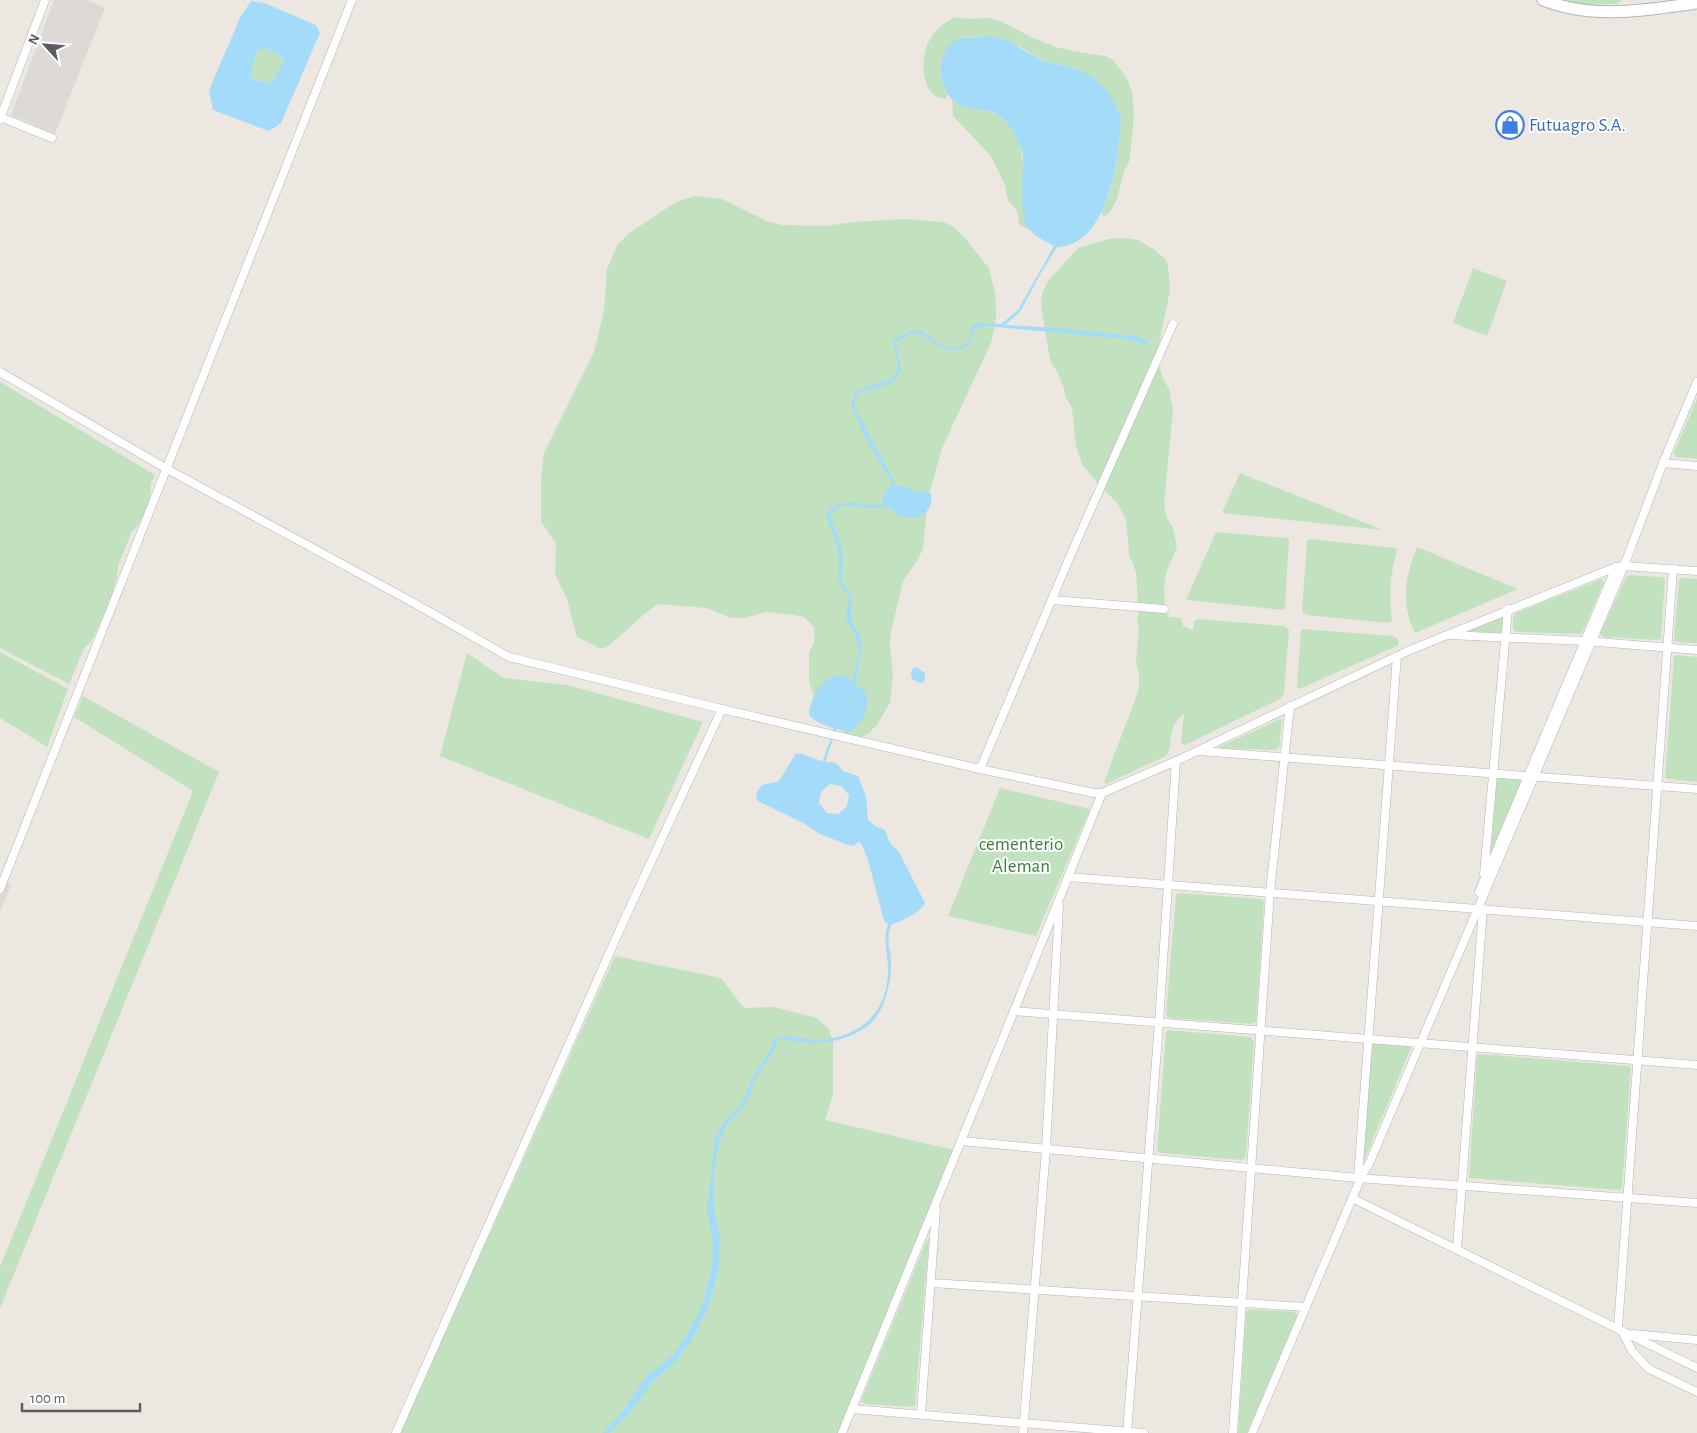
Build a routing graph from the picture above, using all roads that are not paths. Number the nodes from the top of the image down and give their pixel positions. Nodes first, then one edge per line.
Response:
1 (45, 0) edge
2 (352, 0) edge
3 (1543, 0) edge
4 (1697, 3) edge
5 (0, 118) edge
6 (52, 138) dead end
7 (1173, 324) dead end
8 (0, 372) edge
9 (1697, 382) edge
10 (1663, 463) junction
11 (1697, 466) edge
12 (167, 469) junction
13 (1620, 566) junction
14 (1673, 569) junction
15 (1697, 571) edge
16 (1052, 600) junction
17 (1164, 608) dead end
18 (1508, 609) junction
19 (1447, 634) junction
20 (1506, 637) junction
21 (1588, 641) junction
22 (1667, 647) junction
23 (1697, 650) edge
24 (1397, 656) junction
25 (1290, 706) junction
26 (722, 709) junction
27 (1198, 751) junction
28 (1284, 757) junction
29 (1176, 761) junction
30 (1388, 765) junction
31 (980, 769) junction
32 (1493, 773) junction
33 (1531, 776) junction
34 (1657, 786) junction
35 (1697, 789) edge
36 (1102, 793) junction
37 (1068, 877) junction
38 (1484, 881) junction
39 (1168, 884) junction
40 (0, 889) edge
41 (1270, 892) junction
42 (1060, 898) junction
43 (1378, 900) junction
44 (1478, 908) junction
45 (1647, 922) junction
46 (1697, 926) edge
47 (1014, 1012) junction
48 (1053, 1014) junction
49 (1159, 1023) junction
50 (1261, 1030) junction
51 (1368, 1039) junction
52 (1418, 1043) junction
53 (1472, 1047) junction
54 (1637, 1060) junction
55 (1697, 1065) edge
56 (961, 1141) junction
57 (1046, 1149) junction
58 (1149, 1159) junction
59 (1251, 1168) junction
60 (1360, 1176) junction
61 (1462, 1186) junction
62 (1352, 1198) junction
63 (1627, 1198) junction
64 (937, 1201) junction
65 (1697, 1203) edge
66 (1457, 1249) junction
67 (931, 1283) junction
68 (1035, 1290) junction
69 (1138, 1296) junction
70 (1242, 1303) junction
71 (1306, 1307) junction
72 (1623, 1331) junction
73 (1697, 1340) edge
74 (1697, 1368) edge
75 (1697, 1392) edge
76 (852, 1409) junction
77 (921, 1414) junction
78 (1024, 1423) junction
79 (1127, 1432) edge
80 (396, 1433) edge
81 (842, 1433) edge
82 (1024, 1433) edge
83 (1144, 1433) edge
84 (1233, 1433) edge
85 (1252, 1433) edge

1 - 5 street
2 - 12 street
3 - 4 street
5 - 6 street
7 - 16 street
8 - 12 street
9 - 10 street
10 - 11 street
10 - 13 street
12 - 26 street
12 - 40 street
13 - 14 street
13 - 18 street
13 - 21 street
14 - 15 street
14 - 22 street
16 - 17 street
16 - 31 street
18 - 19 street
18 - 20 street
19 - 20 street
19 - 24 street
20 - 21 street
20 - 32 street
21 - 22 street
21 - 33 street
22 - 23 street
22 - 34 street
24 - 25 street
24 - 30 street
25 - 27 street
25 - 28 street
26 - 31 street
26 - 80 street
27 - 28 street
27 - 29 street
28 - 30 street
28 - 41 street
29 - 36 street
29 - 39 street
30 - 32 street
30 - 43 street
31 - 36 street
32 - 33 street
32 - 38 street
33 - 34 street
33 - 38 street
33 - 44 street
34 - 35 street
34 - 45 street
36 - 37 street
37 - 39 street
37 - 42 street
38 - 44 street
39 - 41 street
39 - 49 street
41 - 43 street
41 - 50 street
42 - 47 street
42 - 48 street
43 - 44 street
43 - 51 street
44 - 45 street
44 - 52 street
44 - 53 street
45 - 46 street
45 - 54 street
47 - 48 street
47 - 56 street
48 - 49 street
48 - 57 street
49 - 50 street
49 - 58 street
50 - 51 street
50 - 59 street
51 - 52 street
51 - 60 street
52 - 53 street
52 - 60 street
53 - 54 street
53 - 61 street
54 - 55 street
54 - 63 street
56 - 57 street
56 - 64 street
57 - 58 street
57 - 68 street
58 - 59 street
58 - 69 street
59 - 60 street
59 - 70 street
60 - 61 street
60 - 62 street
61 - 63 street
61 - 66 street
62 - 66 street
62 - 71 street
63 - 65 street
63 - 72 street
64 - 67 street
64 - 76 street
66 - 72 street
67 - 68 street
67 - 77 street
68 - 69 street
68 - 78 street
69 - 70 street
69 - 79 street
70 - 71 street
70 - 84 street
71 - 85 street
72 - 73 street
72 - 74 street
72 - 75 street
76 - 77 street
76 - 81 street
77 - 78 street
78 - 79 street
78 - 82 street
79 - 83 street

